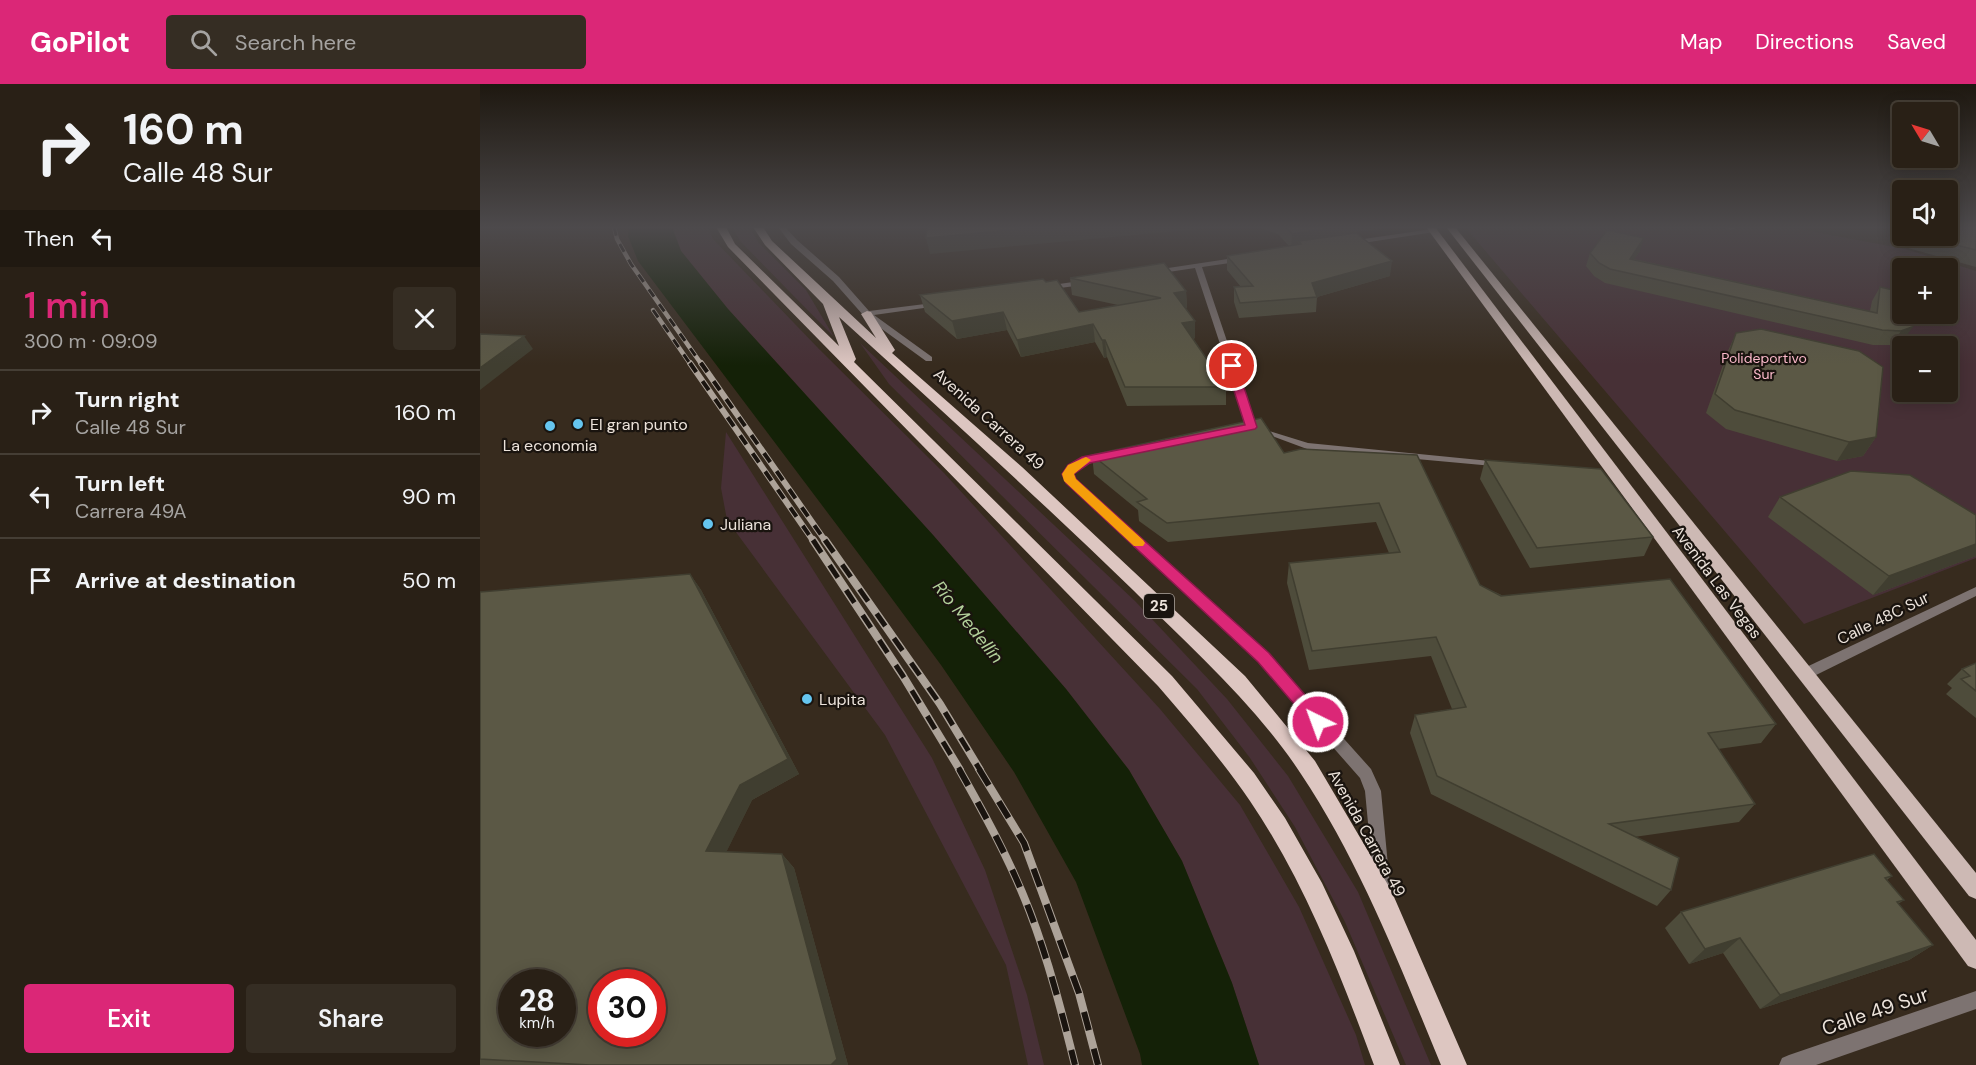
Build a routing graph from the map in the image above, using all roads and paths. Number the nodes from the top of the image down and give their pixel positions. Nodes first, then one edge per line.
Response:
1 (759, 273) edge
2 (798, 273) edge
3 (829, 273) edge
4 (1200, 273) edge
5 (1463, 273) edge
6 (1486, 273) edge
7 (1093, 281) edge
8 (1034, 290) edge
9 (826, 300) junction
10 (952, 302) edge
11 (867, 315) junction
12 (929, 359) dead end
13 (895, 360) junction
14 (853, 365) junction
15 (1120, 453) edge
16 (1511, 466) edge
17 (1976, 591) edge
18 (1805, 674) junction
19 (1976, 889) edge
20 (1383, 898) junction
21 (1976, 958) edge
22 (1976, 1000) edge
23 (1387, 1065) edge
24 (1454, 1065) edge
25 (1789, 1065) edge

1 - 14 highway
2 - 9 highway, Avenida Carrera 49 / 25
3 - 11 street
4 - 16 street
5 - 21 main road, Avenida Las Vegas
6 - 18 main road, Avenida Las Vegas
7 - 8 street
9 - 13 highway, Avenida Carrera 49 / 25
9 - 14 highway
10 - 11 street
11 - 12 street
11 - 13 highway
13 - 20 highway, Avenida Carrera 49 / 25
14 - 23 highway
15 - 20 street
17 - 18 street, Calle 48C Sur
18 - 19 main road, Avenida Las Vegas
20 - 24 highway, Avenida Carrera 49 / 25
22 - 25 street, Calle 49 Sur

